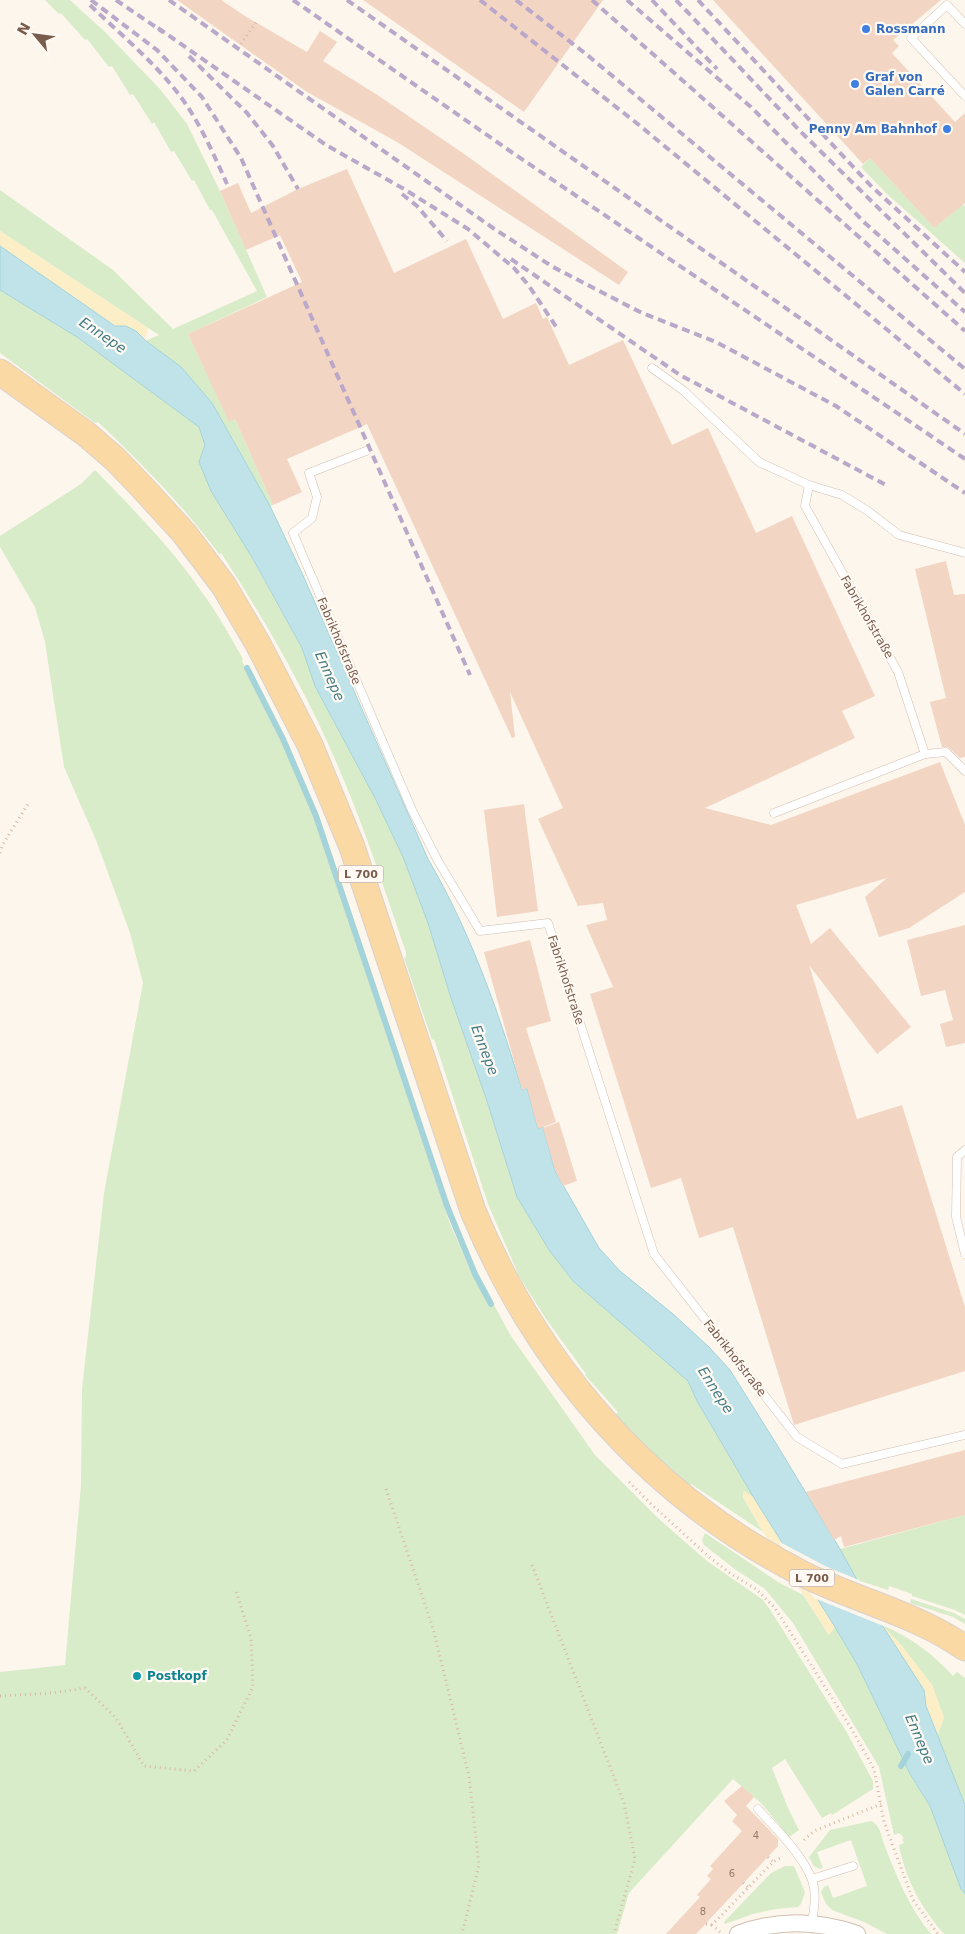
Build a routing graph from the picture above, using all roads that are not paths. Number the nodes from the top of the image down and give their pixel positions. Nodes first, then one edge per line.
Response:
1 (965, 24) edge
2 (965, 96) edge
3 (652, 368) dead end
4 (0, 372) edge
5 (366, 451) dead end
6 (809, 485) junction
7 (965, 553) edge
8 (925, 754) junction
9 (965, 771) edge
10 (774, 813) dead end
11 (965, 1150) edge
12 (965, 1254) edge
13 (965, 1435) edge
14 (965, 1648) edge
15 (758, 1809) dead end
16 (852, 1866) dead end
17 (812, 1879) junction
18 (812, 1923) junction
19 (738, 1934) edge
20 (857, 1934) edge

1 - 2 lane
3 - 6 lane
4 - 14 main road, L 700
5 - 13 lane, Fabrikhofstraße
6 - 7 lane
6 - 8 lane, Fabrikhofstraße
8 - 9 lane
8 - 10 lane
11 - 12 lane
15 - 17 lane
16 - 17 lane
17 - 18 lane
18 - 19 street
18 - 20 street

